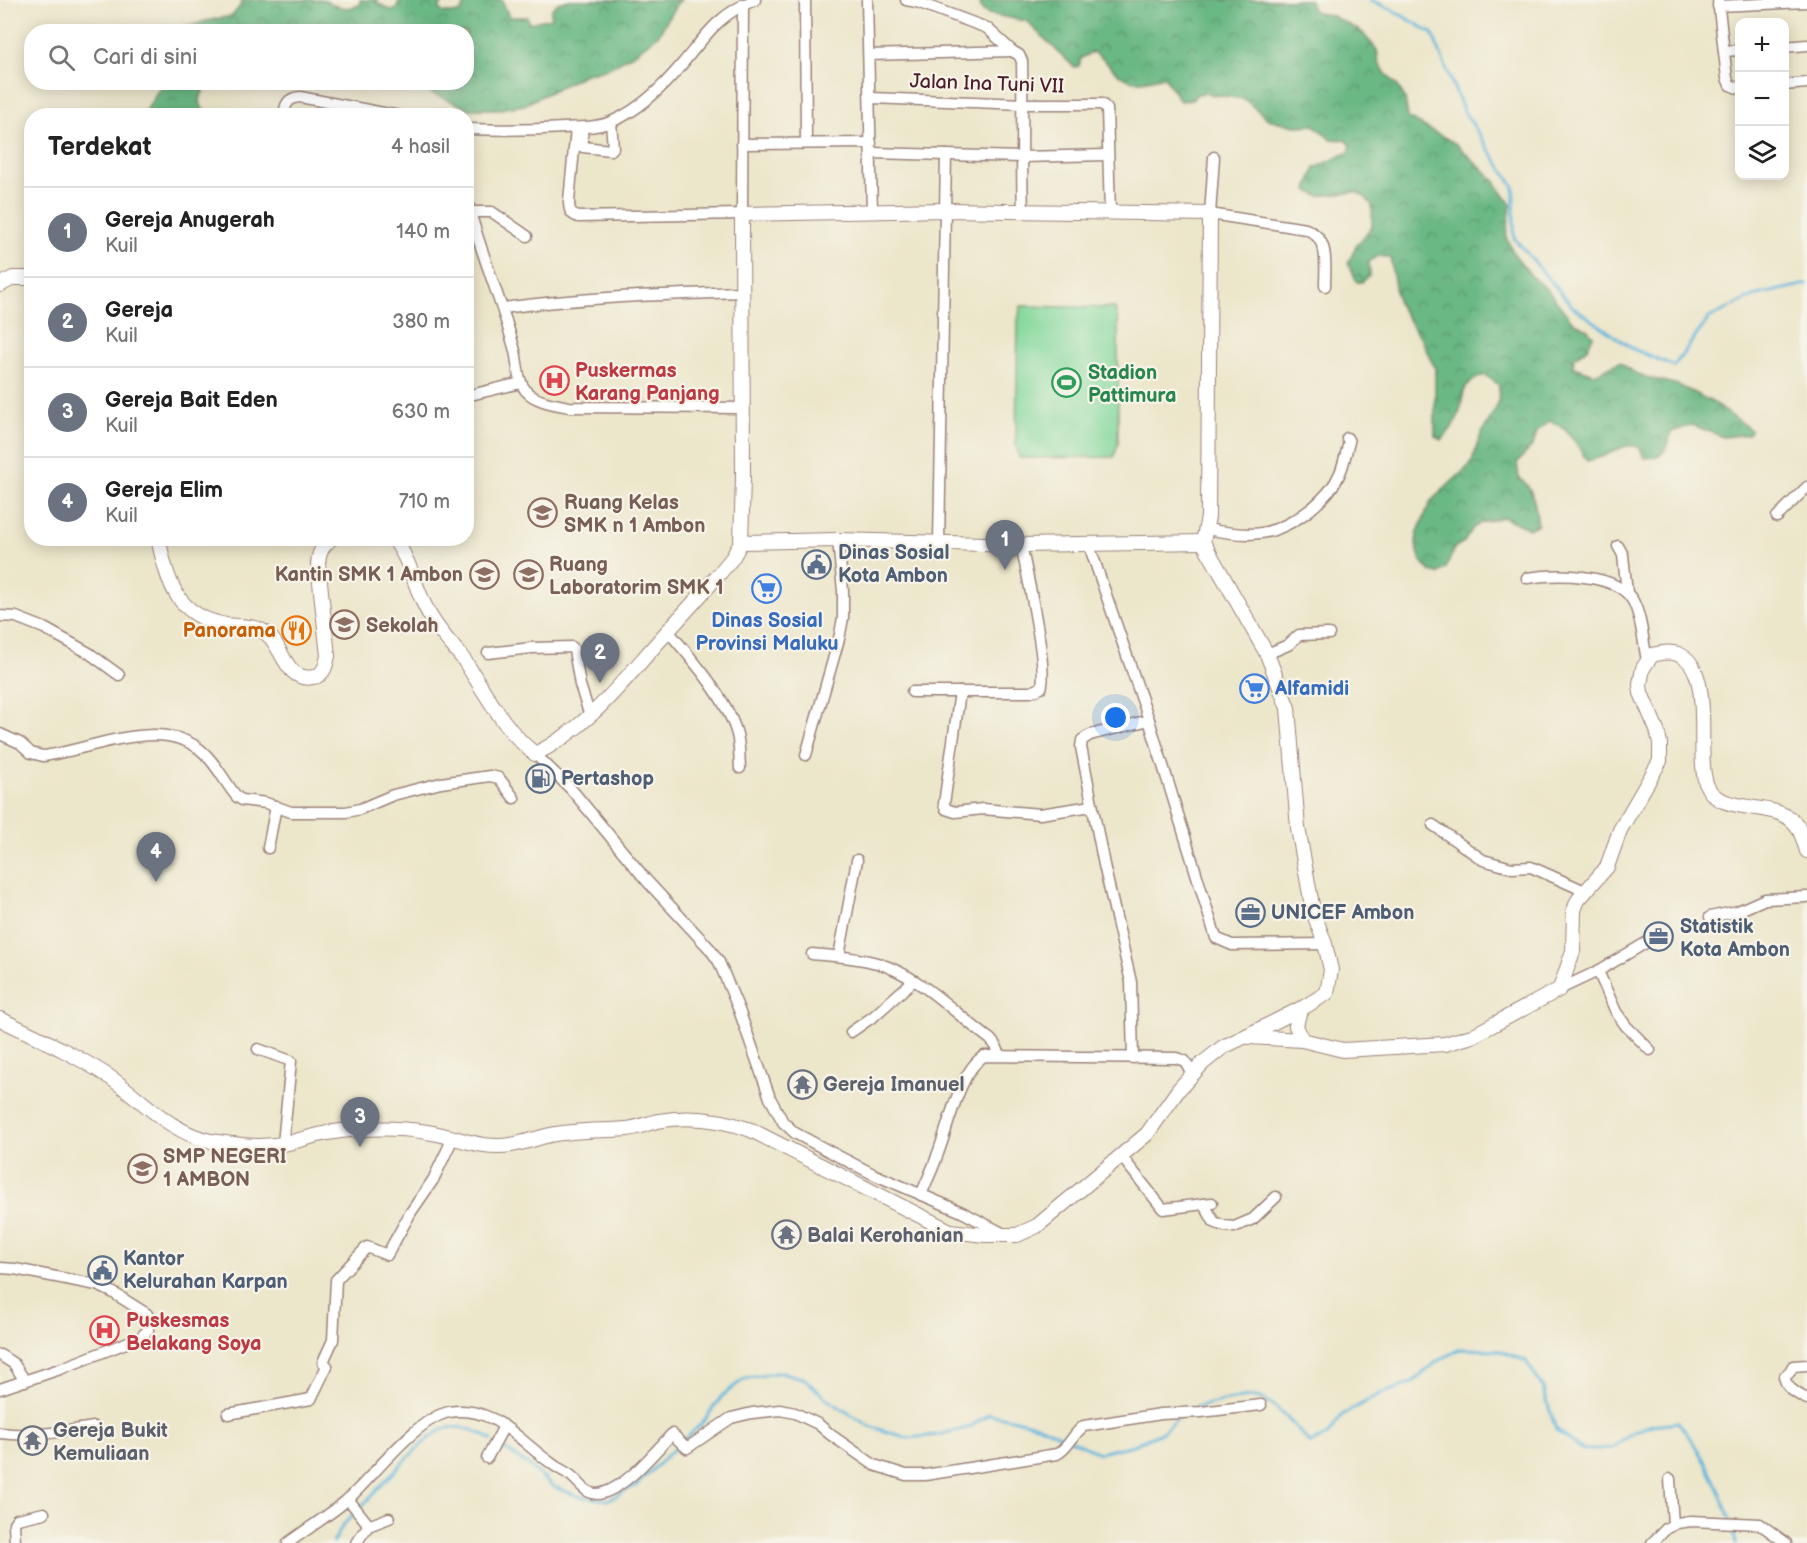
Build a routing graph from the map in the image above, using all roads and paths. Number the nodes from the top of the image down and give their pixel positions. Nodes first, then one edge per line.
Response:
1 (755, 0) edge
2 (805, 0) edge
3 (867, 0) edge
4 (906, 0) edge
5 (1807, 2) edge
6 (1718, 3) edge
7 (743, 4) junction
8 (1807, 45) edge
9 (1789, 47) edge
10 (1735, 50) edge
11 (1012, 51) junction
12 (1724, 51) junction
13 (869, 55) junction
14 (1807, 82) edge
15 (1789, 84) edge
16 (1735, 88) edge
17 (871, 98) junction
18 (1023, 104) junction
19 (284, 108) edge
20 (357, 108) edge
21 (610, 122) junction
22 (579, 127) junction
23 (474, 129) edge
24 (806, 142) junction
25 (742, 144) junction
26 (872, 148) junction
27 (1107, 155) junction
28 (946, 156) junction
29 (1021, 157) junction
30 (1214, 157) dead end
31 (945, 210) junction
32 (474, 212) edge
33 (872, 212) junction
34 (1023, 212) junction
35 (1110, 213) junction
36 (742, 214) junction
37 (1210, 214) junction
38 (474, 224) edge
39 (527, 236) dead end
40 (24, 278) edge
41 (0, 285) edge
42 (1325, 286) dead end
43 (742, 292) junction
44 (503, 308) junction
45 (521, 384) junction
46 (474, 394) edge
47 (743, 408) junction
48 (1347, 438) dead end
49 (1807, 487) edge
50 (1777, 517) dead end
51 (1205, 535) junction
52 (838, 540) junction
53 (741, 542) junction
54 (939, 544) junction
55 (1021, 545) junction
56 (1089, 545) junction
57 (161, 546) edge
58 (323, 546) edge
59 (398, 546) edge
60 (1618, 546) dead end
61 (1527, 578) dead end
62 (1627, 593) junction
63 (0, 616) edge
64 (668, 632) junction
65 (1329, 634) dead end
66 (488, 653) dead end
67 (1267, 654) junction
68 (1647, 660) junction
69 (119, 675) dead end
70 (912, 692) dead end
71 (960, 692) junction
72 (590, 716) junction
73 (1149, 720) junction
74 (0, 734) edge
75 (535, 754) junction
76 (806, 755) dead end
77 (740, 768) dead end
78 (514, 798) dead end
79 (276, 806) junction
80 (1092, 806) junction
81 (1802, 824) edge
82 (1433, 825) dead end
83 (268, 848) dead end
84 (1807, 851) edge
85 (857, 860) dead end
86 (1585, 891) junction
87 (1807, 897) edge
88 (1710, 917) dead end
89 (1661, 934) dead end
90 (1325, 944) junction
91 (812, 954) dead end
92 (839, 956) junction
93 (1598, 970) junction
94 (913, 981) junction
95 (1560, 989) junction
96 (1300, 1009) junction
97 (0, 1019) edge
98 (851, 1032) dead end
99 (1244, 1037) junction
100 (1302, 1040) junction
101 (258, 1049) dead end
102 (1650, 1050) dead end
103 (1000, 1055) junction
104 (1133, 1058) junction
105 (1192, 1074) junction
106 (453, 1138) junction
107 (283, 1144) junction
108 (1120, 1156) junction
109 (921, 1195) junction
110 (1275, 1197) dead end
111 (1007, 1236) junction
112 (0, 1268) edge
113 (0, 1355) edge
114 (1807, 1365) edge
115 (25, 1382) junction
116 (0, 1389) edge
117 (1807, 1399) edge
118 (1261, 1405) dead end
119 (228, 1414) dead end
120 (504, 1426) junction
121 (94, 1427) dead end
122 (0, 1432) edge
123 (492, 1449) dead end
124 (1670, 1479) dead end
125 (350, 1502) junction
126 (44, 1514) dead end
127 (389, 1518) dead end
128 (367, 1524) junction
129 (1673, 1525) junction
130 (15, 1543) edge
131 (288, 1543) edge
132 (356, 1543) edge
133 (1653, 1543) edge
134 (1786, 1543) edge

1 - 7 street
2 - 24 street
3 - 13 street
4 - 11 street
5 - 6 street
6 - 12 street
7 - 21 street
7 - 25 street
8 - 9 street
10 - 12 street
11 - 13 street
11 - 18 street
12 - 16 street
13 - 17 street
14 - 15 street
17 - 18 street, Jalan Ina Tuni VII
17 - 26 street
18 - 27 street, Jalan Ina Tuni VII
18 - 29 street
19 - 20 street
21 - 22 street
21 - 22 street
22 - 23 street
22 - 36 street
24 - 25 street
24 - 26 street
25 - 36 street
26 - 28 street
26 - 33 street
27 - 29 street
27 - 35 street
28 - 29 street
28 - 31 street
29 - 34 street
30 - 37 street
31 - 33 street
31 - 34 street
31 - 54 street
32 - 39 street
33 - 36 street
34 - 35 street
35 - 37 street
36 - 43 street
37 - 42 street
37 - 51 street
38 - 44 street
40 - 41 street
43 - 44 street
43 - 47 street
44 - 45 street
45 - 46 street
45 - 47 street
47 - 53 street
48 - 51 street
49 - 50 street
51 - 56 street
51 - 67 street
52 - 53 street
52 - 54 street
52 - 76 street
53 - 64 street
54 - 55 street
55 - 56 street
55 - 71 street
56 - 73 street
57 - 58 street
59 - 75 street
60 - 62 street
61 - 62 street
62 - 68 street
63 - 69 street
64 - 72 street
64 - 77 street
65 - 67 street
66 - 72 street
67 - 90 street
68 - 81 street
68 - 86 street
70 - 71 street
71 - 80 street
72 - 75 street
73 - 80 street
73 - 90 street
74 - 79 street
75 - 109 street
78 - 79 street
79 - 83 street
80 - 104 street
81 - 84 street
82 - 86 street
85 - 92 street
86 - 95 street
87 - 88 street
89 - 93 street
90 - 96 street
91 - 92 street
92 - 94 street
93 - 95 street
93 - 102 street
94 - 98 street
94 - 103 street
95 - 100 street
96 - 99 street
96 - 100 street
97 - 107 street
99 - 100 street
99 - 105 street
101 - 107 street
103 - 104 street
103 - 109 street
104 - 105 street
105 - 108 street
106 - 107 street
106 - 111 street
106 - 119 street
108 - 110 street
108 - 111 street
109 - 111 street
112 - 115 street
113 - 115 street
114 - 117 street
115 - 116 street
118 - 120 street
120 - 123 street
120 - 125 street
121 - 122 street
124 - 129 street
125 - 128 street
125 - 131 street
126 - 130 street
127 - 128 street
128 - 132 street
129 - 133 street
129 - 134 street

